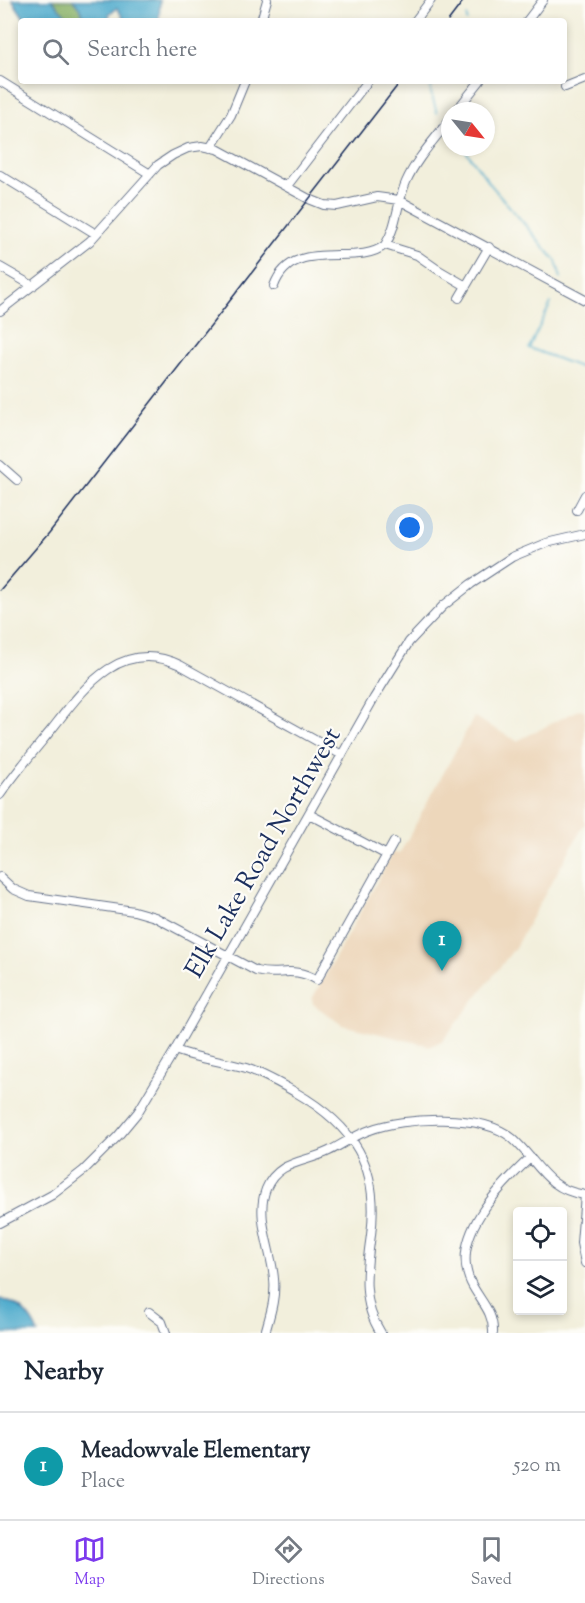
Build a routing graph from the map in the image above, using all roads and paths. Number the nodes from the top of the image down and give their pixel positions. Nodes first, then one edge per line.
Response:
1 (267, 0) edge
2 (431, 0) edge
3 (543, 0) edge
4 (262, 18) edge
5 (417, 18) edge
6 (529, 18) edge
7 (585, 79) edge
8 (0, 81) edge
9 (244, 84) edge
10 (366, 84) edge
11 (478, 84) edge
12 (565, 87) dead end
13 (463, 102) edge
14 (441, 131) edge
15 (210, 148) junction
16 (150, 174) junction
17 (0, 175) edge
18 (286, 186) junction
19 (399, 200) junction
20 (96, 234) junction
21 (385, 245) junction
22 (489, 247) junction
23 (0, 267) edge
24 (33, 286) junction
25 (274, 286) dead end
26 (466, 286) junction
27 (459, 298) dead end
28 (585, 300) edge
29 (0, 311) edge
30 (0, 465) edge
31 (17, 480) dead end
32 (585, 495) edge
33 (577, 510) dead end
34 (585, 534) edge
35 (342, 755) junction
36 (0, 795) edge
37 (309, 814) junction
38 (394, 842) dead end
39 (387, 855) junction
40 (0, 877) edge
41 (227, 956) junction
42 (175, 1050) junction
43 (352, 1138) junction
44 (530, 1158) junction
45 (585, 1195) edge
46 (0, 1223) edge
47 (585, 1263) edge
48 (149, 1312) dead end
49 (166, 1333) edge
50 (265, 1333) edge
51 (381, 1333) edge
52 (493, 1333) edge

1 - 4 street
2 - 5 street
3 - 6 street
7 - 12 street
8 - 16 street
9 - 15 street
10 - 18 street
11 - 13 street
14 - 19 street
15 - 16 street
15 - 18 street
16 - 20 street
17 - 20 street
18 - 19 street
19 - 21 street
19 - 22 street
20 - 24 street
21 - 25 street
21 - 26 street
22 - 26 street
22 - 28 street
23 - 24 street
24 - 29 street
26 - 27 street
30 - 31 street
32 - 33 street
34 - 35 street, Elk Lake Road Northwest
35 - 36 street
35 - 37 street, Elk Lake Road Northwest
37 - 39 street
37 - 41 street, Elk Lake Road Northwest
38 - 39 street
39 - 41 street
40 - 41 street
41 - 42 street, Elk Lake Road Northwest
42 - 43 street
42 - 46 street, Elk Lake Road Northwest
43 - 44 street
43 - 50 street
43 - 51 street
44 - 45 street
44 - 52 street
45 - 47 street
48 - 49 street

